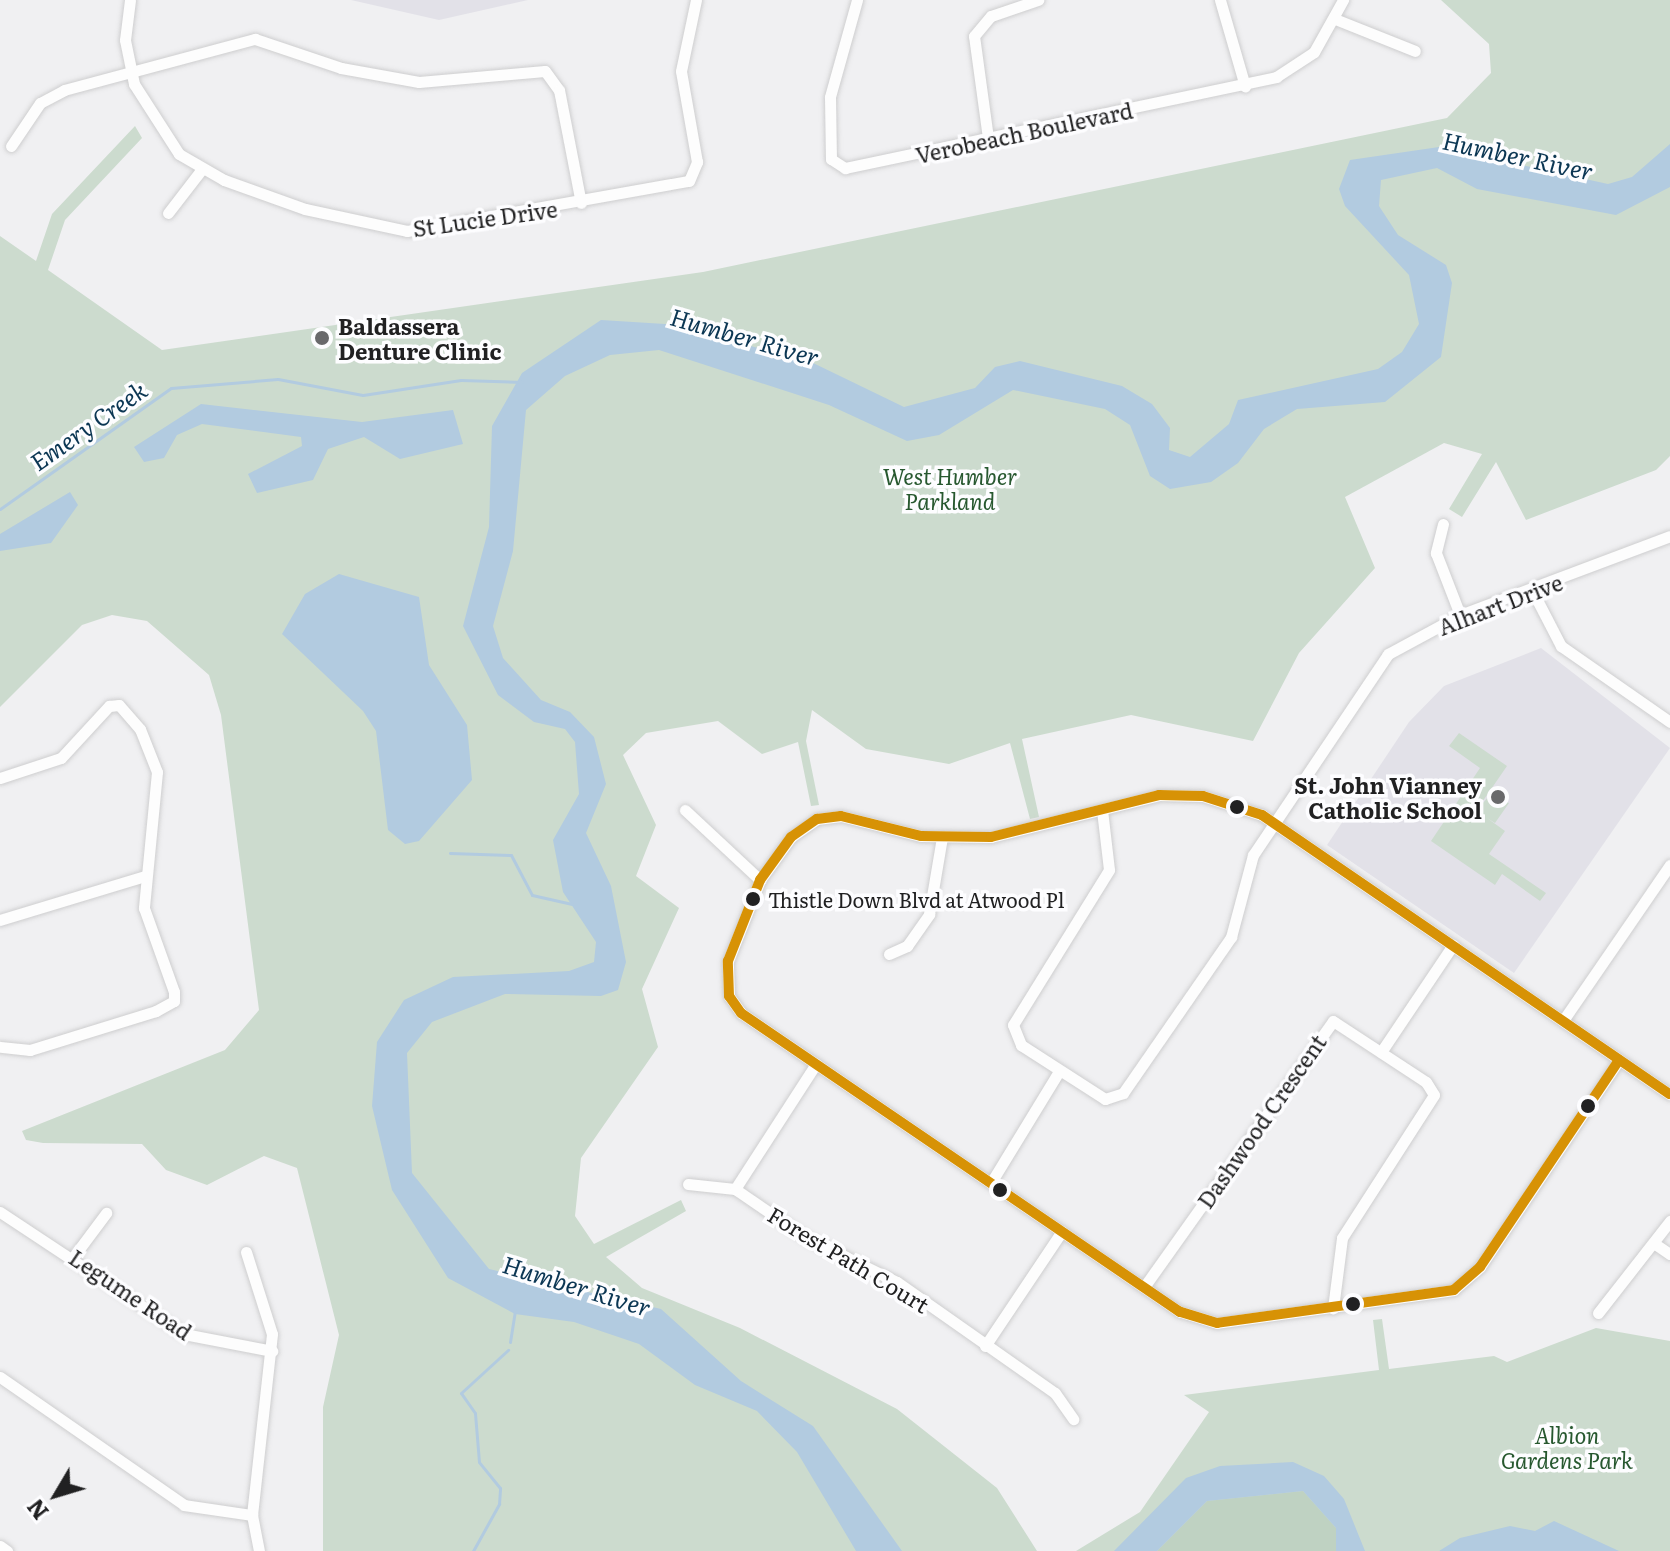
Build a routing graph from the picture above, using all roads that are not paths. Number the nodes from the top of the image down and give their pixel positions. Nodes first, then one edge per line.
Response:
1 (130, 0) edge
2 (696, 0) edge
3 (857, 0) edge
4 (1038, 0) edge
5 (1220, 0) edge
6 (1343, 0) edge
7 (1335, 19) junction
8 (1415, 51) dead end
9 (132, 69) junction
10 (1245, 86) junction
11 (988, 138) junction
12 (11, 146) dead end
13 (202, 169) junction
14 (581, 203) junction
15 (168, 213) dead end
16 (1443, 524) dead end
17 (1670, 536) edge
18 (1533, 592) junction
19 (1460, 615) junction
20 (1670, 722) edge
21 (0, 778) edge
22 (685, 810) dead end
23 (1102, 810) junction
24 (1273, 822) junction
25 (942, 837) junction
26 (1670, 865) edge
27 (145, 876) junction
28 (760, 880) junction
29 (0, 920) edge
30 (1453, 945) junction
31 (889, 954) dead end
32 (1564, 1019) junction
33 (0, 1047) edge
34 (1381, 1052) junction
35 (1619, 1060) junction
36 (816, 1064) junction
37 (1058, 1073) junction
38 (1670, 1094) edge
39 (992, 1181) junction
40 (688, 1184) dead end
41 (735, 1189) junction
42 (0, 1212) edge
43 (106, 1213) dead end
44 (1670, 1221) edge
45 (1062, 1231) junction
46 (1655, 1244) junction
47 (246, 1252) dead end
48 (1670, 1254) edge
49 (74, 1256) junction
50 (1144, 1287) junction
51 (1333, 1308) junction
52 (1598, 1313) dead end
53 (985, 1346) junction
54 (272, 1351) junction
55 (0, 1377) edge
56 (1073, 1419) dead end
57 (252, 1515) junction
58 (0, 1546) edge
59 (7, 1551) edge
60 (259, 1551) edge

1 - 9 street, St Lucie Drive
2 - 14 street, St Lucie Drive
3 - 11 street, Verobeach Boulevard
4 - 11 street
5 - 10 street
6 - 7 street, Verobeach Boulevard
7 - 8 street
7 - 10 street, Verobeach Boulevard
9 - 12 street
9 - 13 street, St Lucie Drive
9 - 14 street
10 - 11 street, Verobeach Boulevard
13 - 14 street, St Lucie Drive
13 - 15 street
16 - 19 street
17 - 18 street, Alhart Drive
18 - 19 street, Alhart Drive
18 - 20 street
19 - 24 street, Alhart Drive
21 - 27 street
22 - 28 street
23 - 24 street
23 - 25 street
23 - 37 street, Alhart Drive
24 - 30 street
24 - 37 street, Alhart Drive
25 - 28 street
25 - 31 street
26 - 32 street
27 - 29 street
27 - 33 street
28 - 36 street
30 - 32 street
30 - 34 street
32 - 35 street
34 - 50 street, Dashwood Crescent
34 - 51 street, Dashwood Crescent
35 - 38 street
35 - 51 street
36 - 39 street
36 - 41 street
37 - 39 street
39 - 45 street
40 - 41 street, Forest Path Court
41 - 53 street, Forest Path Court
42 - 49 street, Legume Road
43 - 49 street
44 - 46 street
45 - 50 street
45 - 53 street
46 - 48 street
46 - 52 street
47 - 54 street
49 - 54 street, Legume Road
50 - 51 street
53 - 56 street, Forest Path Court
54 - 57 street
55 - 57 street
57 - 60 street
58 - 59 street

